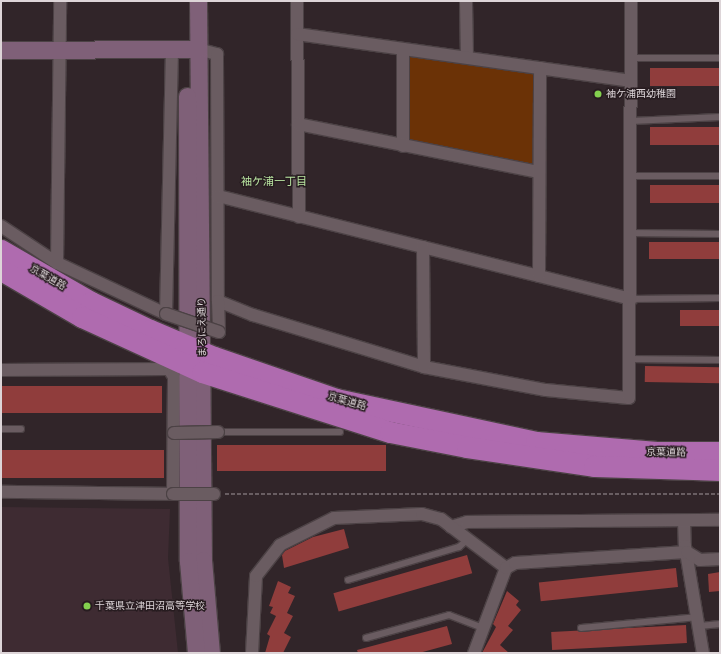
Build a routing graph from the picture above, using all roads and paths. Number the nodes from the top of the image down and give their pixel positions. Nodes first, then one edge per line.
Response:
1 (60, 1) edge
2 (187, 1) edge
3 (198, 1) edge
4 (297, 1) edge
5 (466, 1) edge
6 (631, 1) edge
7 (297, 34) junction
8 (186, 49) junction
9 (403, 49) junction
10 (1, 50) edge
11 (58, 50) junction
12 (466, 57) junction
13 (631, 58) junction
14 (720, 58) edge
15 (540, 68) junction
16 (630, 80) junction
17 (720, 117) edge
18 (631, 121) junction
19 (298, 124) junction
20 (403, 146) junction
21 (538, 172) junction
22 (631, 176) junction
23 (720, 176) edge
24 (218, 196) junction
25 (299, 217) junction
26 (1, 226) edge
27 (631, 233) junction
28 (720, 234) edge
29 (423, 247) junction
30 (1, 250) edge
31 (56, 263) junction
32 (1, 270) edge
33 (539, 276) junction
34 (720, 298) edge
35 (631, 299) junction
36 (218, 300) junction
37 (166, 314) junction
38 (195, 358) junction
39 (630, 359) junction
40 (720, 360) edge
41 (424, 367) junction
42 (1, 370) edge
43 (1, 429) edge
44 (21, 429) dead end
45 (174, 432) junction
46 (218, 432) joint
47 (340, 432) dead end
48 (720, 452) edge
49 (720, 470) edge
50 (1, 492) edge
51 (173, 494) junction
52 (214, 494) joint
53 (720, 494) edge
54 (720, 520) edge
55 (684, 521) junction
56 (451, 527) junction
57 (467, 540) junction
58 (687, 552) junction
59 (720, 558) edge
60 (506, 568) junction
61 (348, 580) dead end
62 (700, 622) junction
63 (720, 624) edge
64 (483, 628) junction
65 (581, 628) dead end
66 (366, 638) dead end
67 (196, 653) edge
68 (211, 653) edge
69 (252, 653) edge
70 (474, 653) edge
71 (703, 653) edge

1 - 11 street
2 - 8 street, まろにえ通り
3 - 8 street, まろにえ通り
4 - 7 street
5 - 12 street
6 - 13 street
7 - 9 street
7 - 19 street
8 - 11 street
8 - 24 street
8 - 37 street
8 - 38 street, まろにえ通り
9 - 12 street
9 - 20 street
10 - 11 street
11 - 31 street
12 - 15 street
13 - 14 lane
13 - 16 street
15 - 16 street
15 - 21 street
16 - 18 street
17 - 18 lane
18 - 22 street
19 - 20 street
19 - 25 street
20 - 21 street
21 - 33 street
22 - 23 lane
22 - 27 street
24 - 25 street
24 - 36 street
25 - 29 street
26 - 31 street
27 - 28 lane
27 - 35 street
29 - 33 street
29 - 41 street
30 - 38 highway, 京葉道路
31 - 37 street
32 - 38 highway, 京葉道路
33 - 35 street
34 - 35 lane
35 - 39 street
36 - 37 street, bridge
36 - 41 street
38 - 48 highway, 京葉道路
38 - 49 highway, 京葉道路
38 - 67 street, まろにえ通り
38 - 68 street, まろにえ通り
39 - 40 lane
39 - 41 street
42 - 45 street
43 - 44 lane
45 - 46 street, bridge
45 - 51 street
46 - 47 lane
50 - 51 street
51 - 52 street, bridge
52 - 53 path
54 - 55 street
55 - 56 street
55 - 58 street
56 - 57 street
56 - 69 street
57 - 60 street
57 - 61 lane
58 - 59 street
58 - 60 street
58 - 62 street
60 - 64 street
62 - 63 lane
62 - 65 lane
62 - 71 street
64 - 66 lane
64 - 70 street

